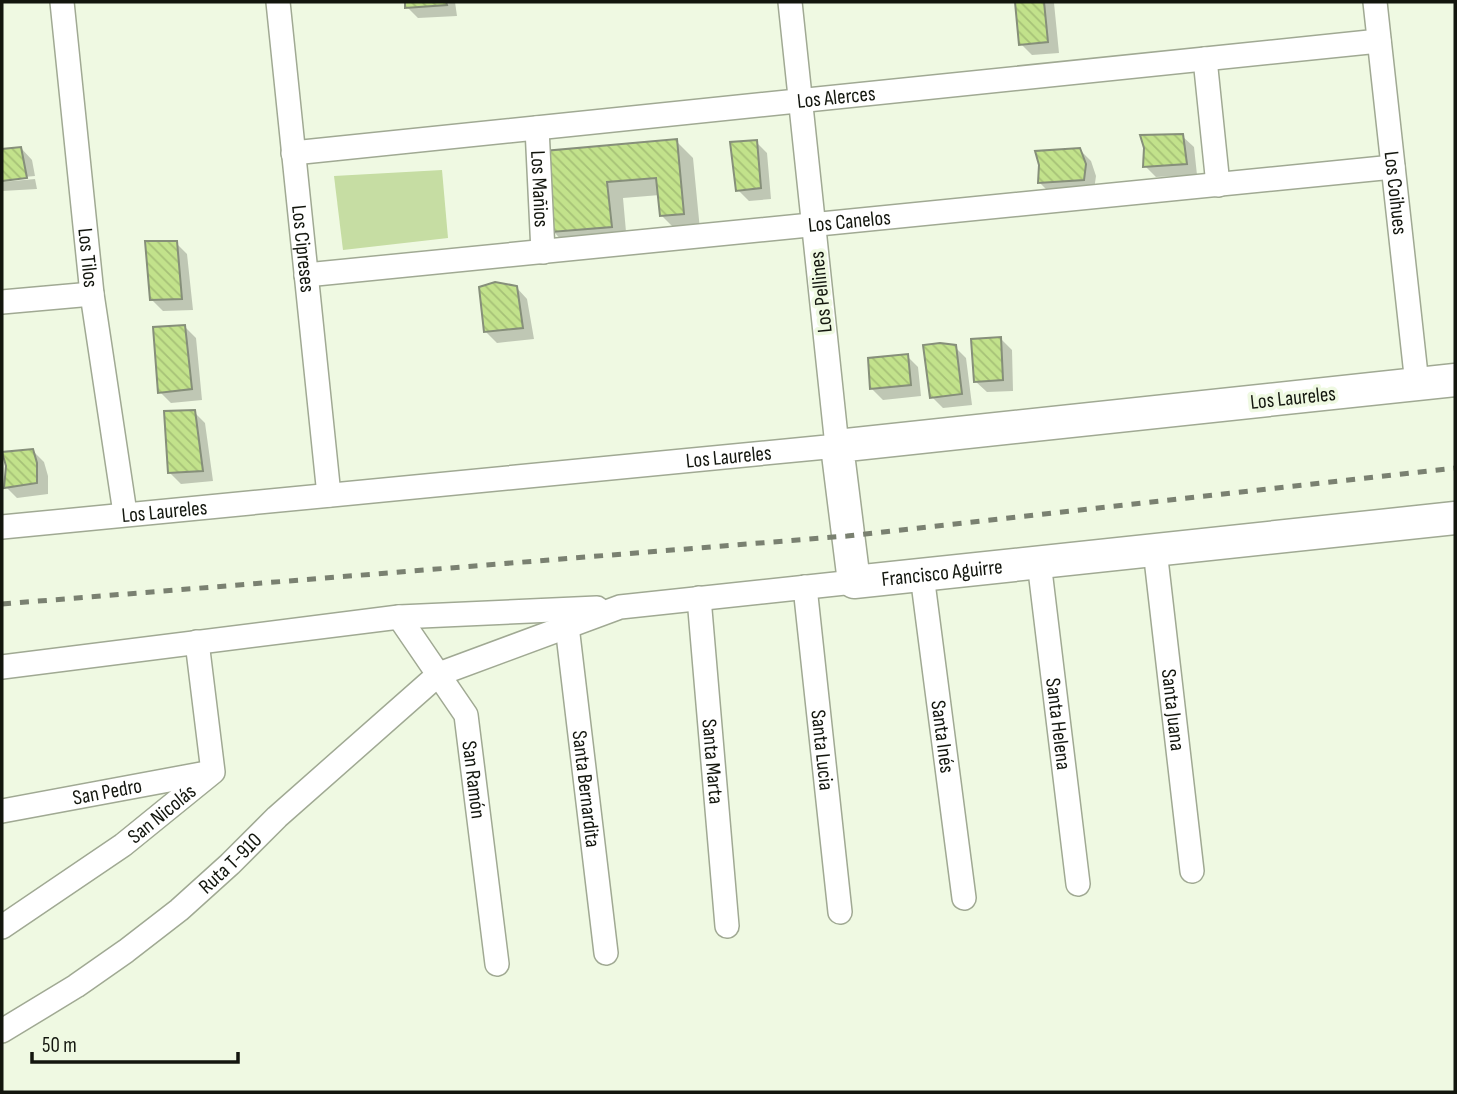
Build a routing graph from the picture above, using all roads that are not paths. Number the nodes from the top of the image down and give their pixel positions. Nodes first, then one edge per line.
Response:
1 (62, 2) edge
2 (278, 2) edge
3 (790, 2) edge
4 (1375, 2) edge
5 (1379, 41) junction
6 (1205, 59) junction
7 (800, 101) junction
8 (537, 128) junction
9 (293, 153) junction
10 (1393, 167) junction
11 (1218, 185) junction
12 (814, 225) junction
13 (543, 252) junction
14 (306, 275) junction
15 (92, 294) junction
16 (2, 302) edge
17 (1455, 380) edge
18 (1417, 384) junction
19 (837, 446) junction
20 (329, 495) junction
21 (125, 513) junction
22 (1455, 518) edge
23 (2, 527) edge
24 (1155, 550) junction
25 (1038, 562) junction
26 (922, 575) junction
27 (854, 582) junction
28 (805, 587) junction
29 (699, 598) junction
30 (620, 607) junction
31 (398, 617) junction
32 (567, 626) junction
33 (197, 642) junction
34 (2, 667) edge
35 (439, 674) junction
36 (213, 772) junction
37 (2, 811) edge
38 (1192, 871) dead end
39 (1078, 884) dead end
40 (964, 898) dead end
41 (840, 912) dead end
42 (727, 926) dead end
43 (2, 927) edge
44 (607, 953) dead end
45 (498, 964) dead end
46 (2, 1031) edge

1 - 15 street, Los Tilos
2 - 9 street, Los Cipreses
3 - 7 street, Los Pellines
4 - 5 street, Los Coihues
5 - 6 street, Los Alerces
5 - 10 street, Los Coihues
6 - 7 street, Los Alerces
6 - 11 street
7 - 8 street, Los Alerces
7 - 12 street, Los Pellines
8 - 9 street, Los Alerces
8 - 13 street, Los Mañios
9 - 14 street, Los Cipreses
10 - 11 street, Los Canelos
10 - 18 street, Los Coihues
11 - 12 street, Los Canelos
12 - 13 street, Los Canelos
12 - 19 street, Los Pellines
13 - 14 street, Los Canelos
14 - 20 street, Los Cipreses
15 - 16 street
15 - 21 street, Los Tilos
17 - 18 street, Los Laureles
18 - 19 street, Los Laureles
19 - 20 street, Los Laureles
19 - 27 street, Los Pellines
20 - 21 street, Los Laureles
21 - 23 street, Los Laureles
22 - 24 street, Francisco Aguirre
24 - 25 street, Francisco Aguirre
24 - 38 street, Santa Juana
25 - 26 street, Francisco Aguirre
25 - 39 street, Santa Helena
26 - 27 street, Francisco Aguirre
26 - 40 street, Santa Inés
27 - 28 street, Francisco Aguirre
28 - 29 street, Francisco Aguirre
28 - 41 street, Santa Lucia
29 - 30 street, Francisco Aguirre
29 - 42 street, Santa Marta
30 - 31 street
30 - 32 street, Francisco Aguirre
31 - 33 street
31 - 35 street, San Ramón
32 - 35 street, Francisco Aguirre
32 - 44 street, Santa Bernardita
33 - 34 street
33 - 36 street, San Nicolás
35 - 45 street, San Ramón
35 - 46 street, Ruta T-910
36 - 37 street, San Pedro
36 - 43 street, San Nicolás

